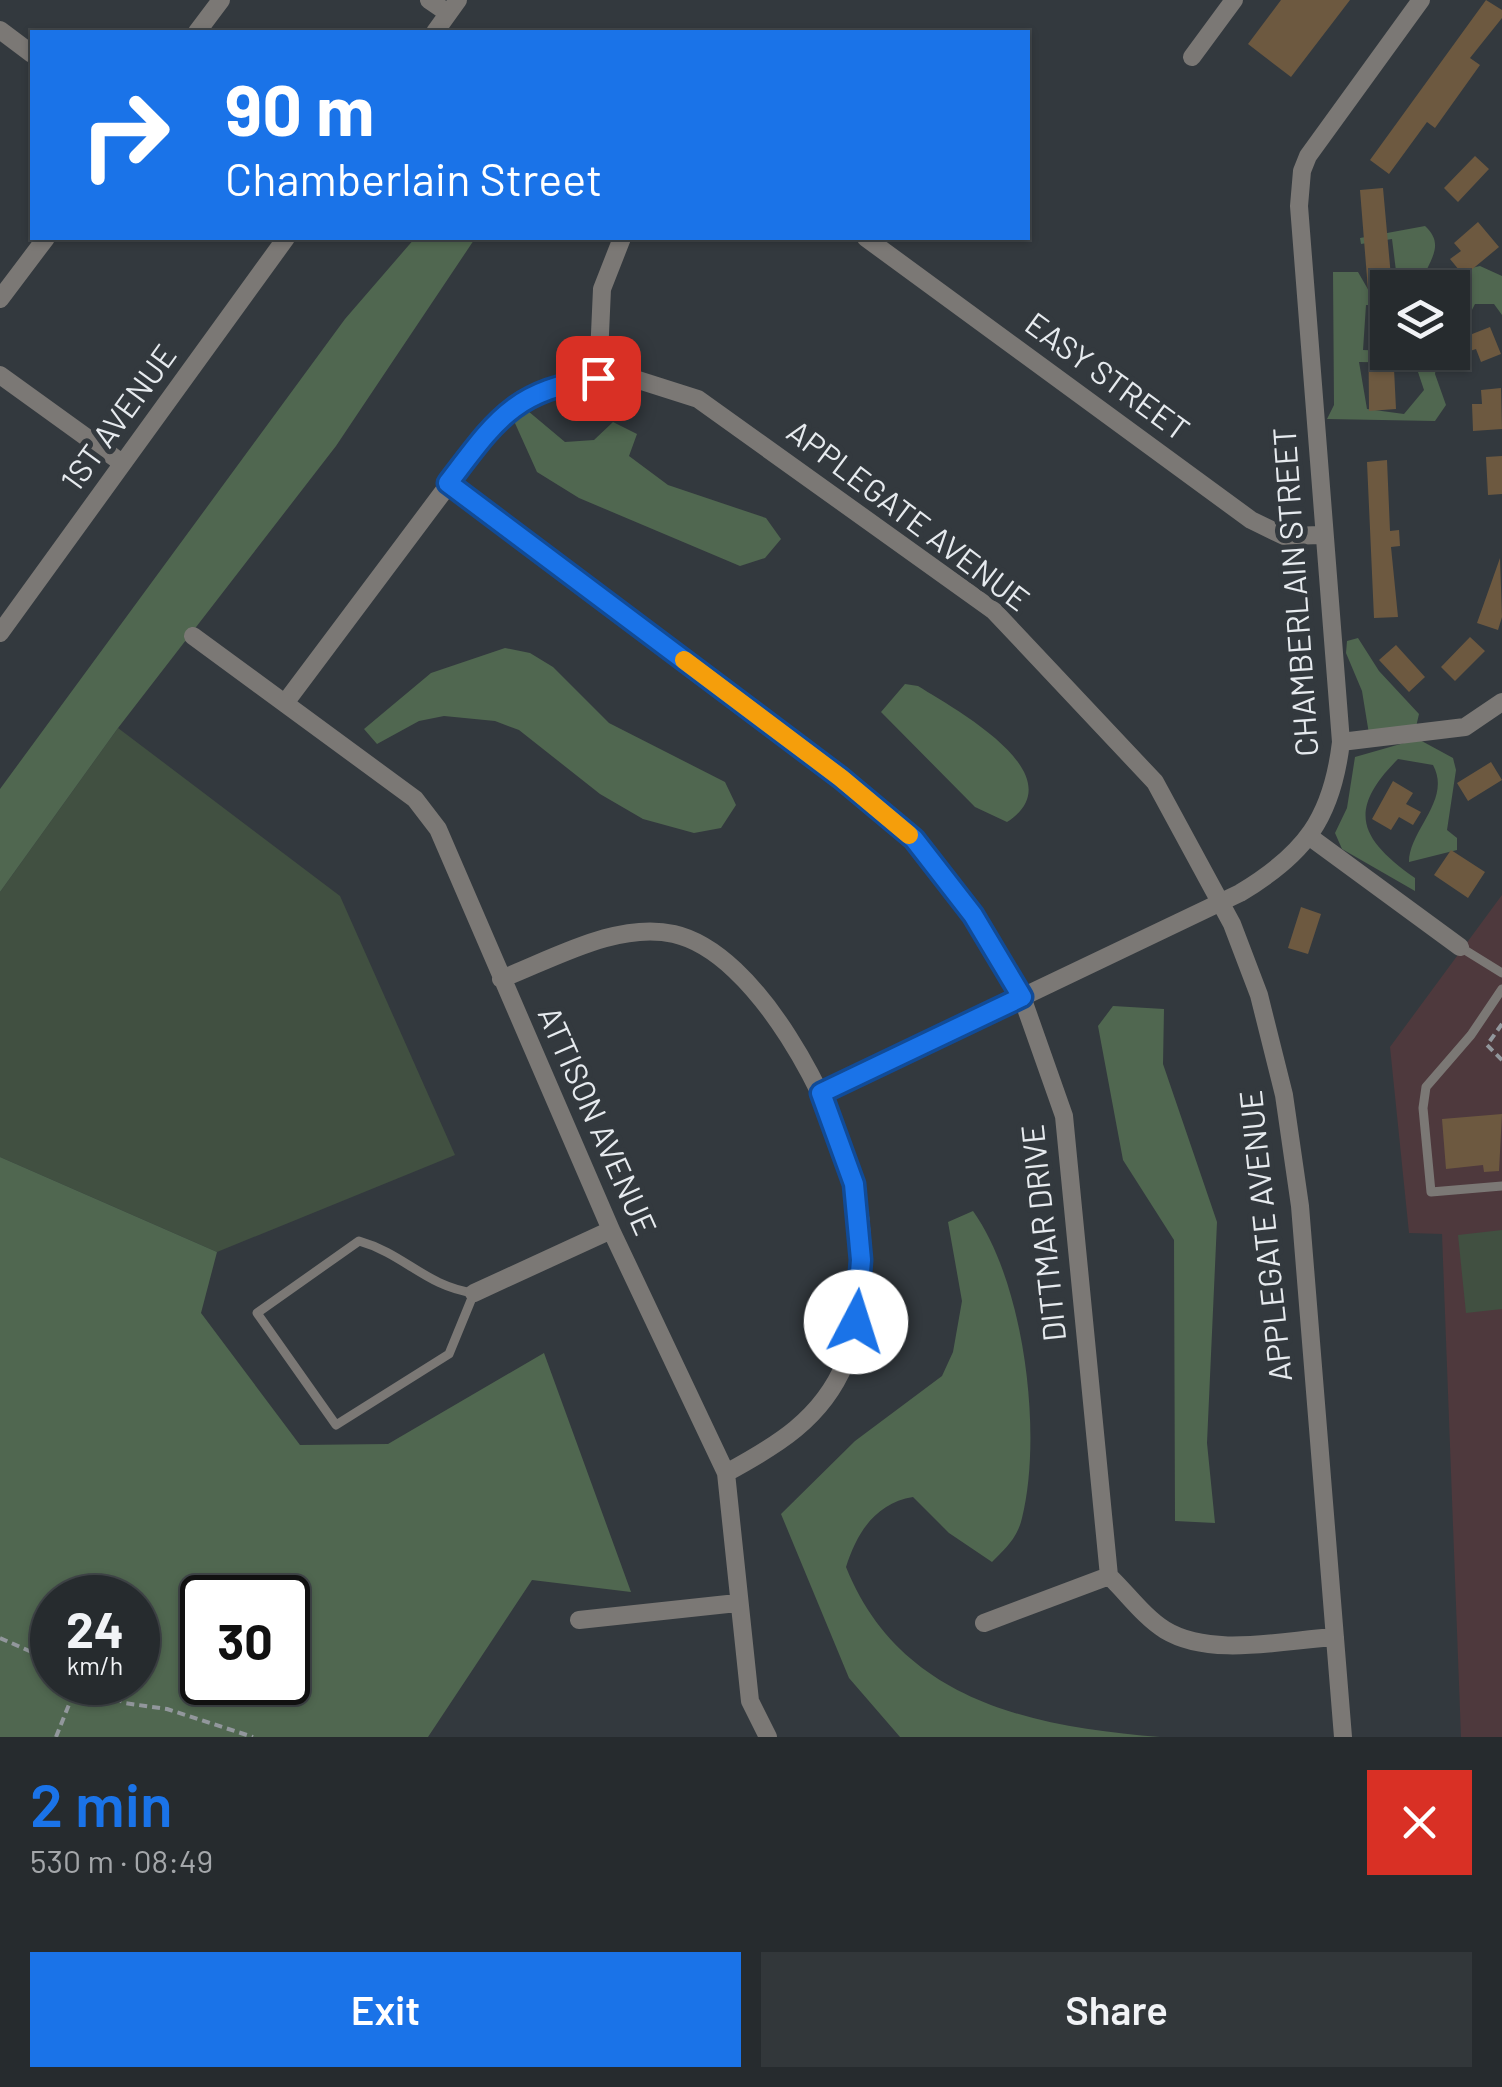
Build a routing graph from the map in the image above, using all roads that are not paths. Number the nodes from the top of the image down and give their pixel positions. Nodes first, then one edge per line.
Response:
1 (221, 0) edge
2 (430, 0) edge
3 (1234, 0) edge
4 (1421, 0) edge
5 (453, 7) edge
6 (0, 30) edge
7 (198, 30) edge
8 (436, 30) edge
9 (30, 52) edge
10 (1192, 58) dead end
11 (45, 240) edge
12 (284, 240) edge
13 (621, 240) edge
14 (869, 240) edge
15 (0, 300) edge
16 (0, 375) edge
17 (598, 378) junction
18 (122, 464) junction
19 (448, 483) junction
20 (1323, 536) junction
21 (0, 633) edge
22 (193, 636) dead end
23 (1502, 702) edge
24 (285, 703) junction
25 (1341, 742) junction
26 (1310, 837) junction
27 (1222, 902) junction
28 (1460, 947) joint
29 (1502, 973) edge
30 (501, 979) junction
31 (1502, 989) edge
32 (1022, 997) junction
33 (821, 1093) junction
34 (1502, 1186) edge
35 (611, 1230) junction
36 (474, 1293) junction
37 (726, 1473) junction
38 (1109, 1576) junction
39 (737, 1603) junction
40 (578, 1620) dead end
41 (984, 1623) dead end
42 (1335, 1636) junction
43 (768, 1737) edge
44 (1344, 1737) edge

1 - 7 street
2 - 5 street
3 - 10 street
4 - 20 street, CHAMBERLAIN STREET
5 - 8 street
6 - 9 street
11 - 15 street
12 - 18 street, 1ST AVENUE
13 - 17 street
14 - 20 street, EASY STREET
16 - 18 street
17 - 19 street, APPLEGATE AVENUE
17 - 27 street, APPLEGATE AVENUE
18 - 21 street, 1ST AVENUE
19 - 24 street, APPLEGATE AVENUE
19 - 32 street, DITTMAR DRIVE
20 - 25 street, CHAMBERLAIN STREET
22 - 24 street, ATTISON AVENUE
23 - 25 street
24 - 30 street, ATTISON AVENUE
25 - 26 street, CHAMBERLAIN STREET
26 - 27 street, CHAMBERLAIN STREET
26 - 28 street
27 - 32 street, CHAMBERLAIN STREET
27 - 42 street, APPLEGATE AVENUE
28 - 29 lane
30 - 33 street
30 - 35 street, ATTISON AVENUE
31 - 34 lane
32 - 33 street, CHAMBERLAIN STREET
32 - 38 street, DITTMAR DRIVE
33 - 37 street
35 - 36 street
35 - 37 street, ATTISON AVENUE
36 - 36 lane
37 - 39 street, ATTISON AVENUE
38 - 41 street
38 - 42 street
39 - 40 street
39 - 43 street, ATTISON AVENUE
42 - 44 street, APPLEGATE AVENUE

